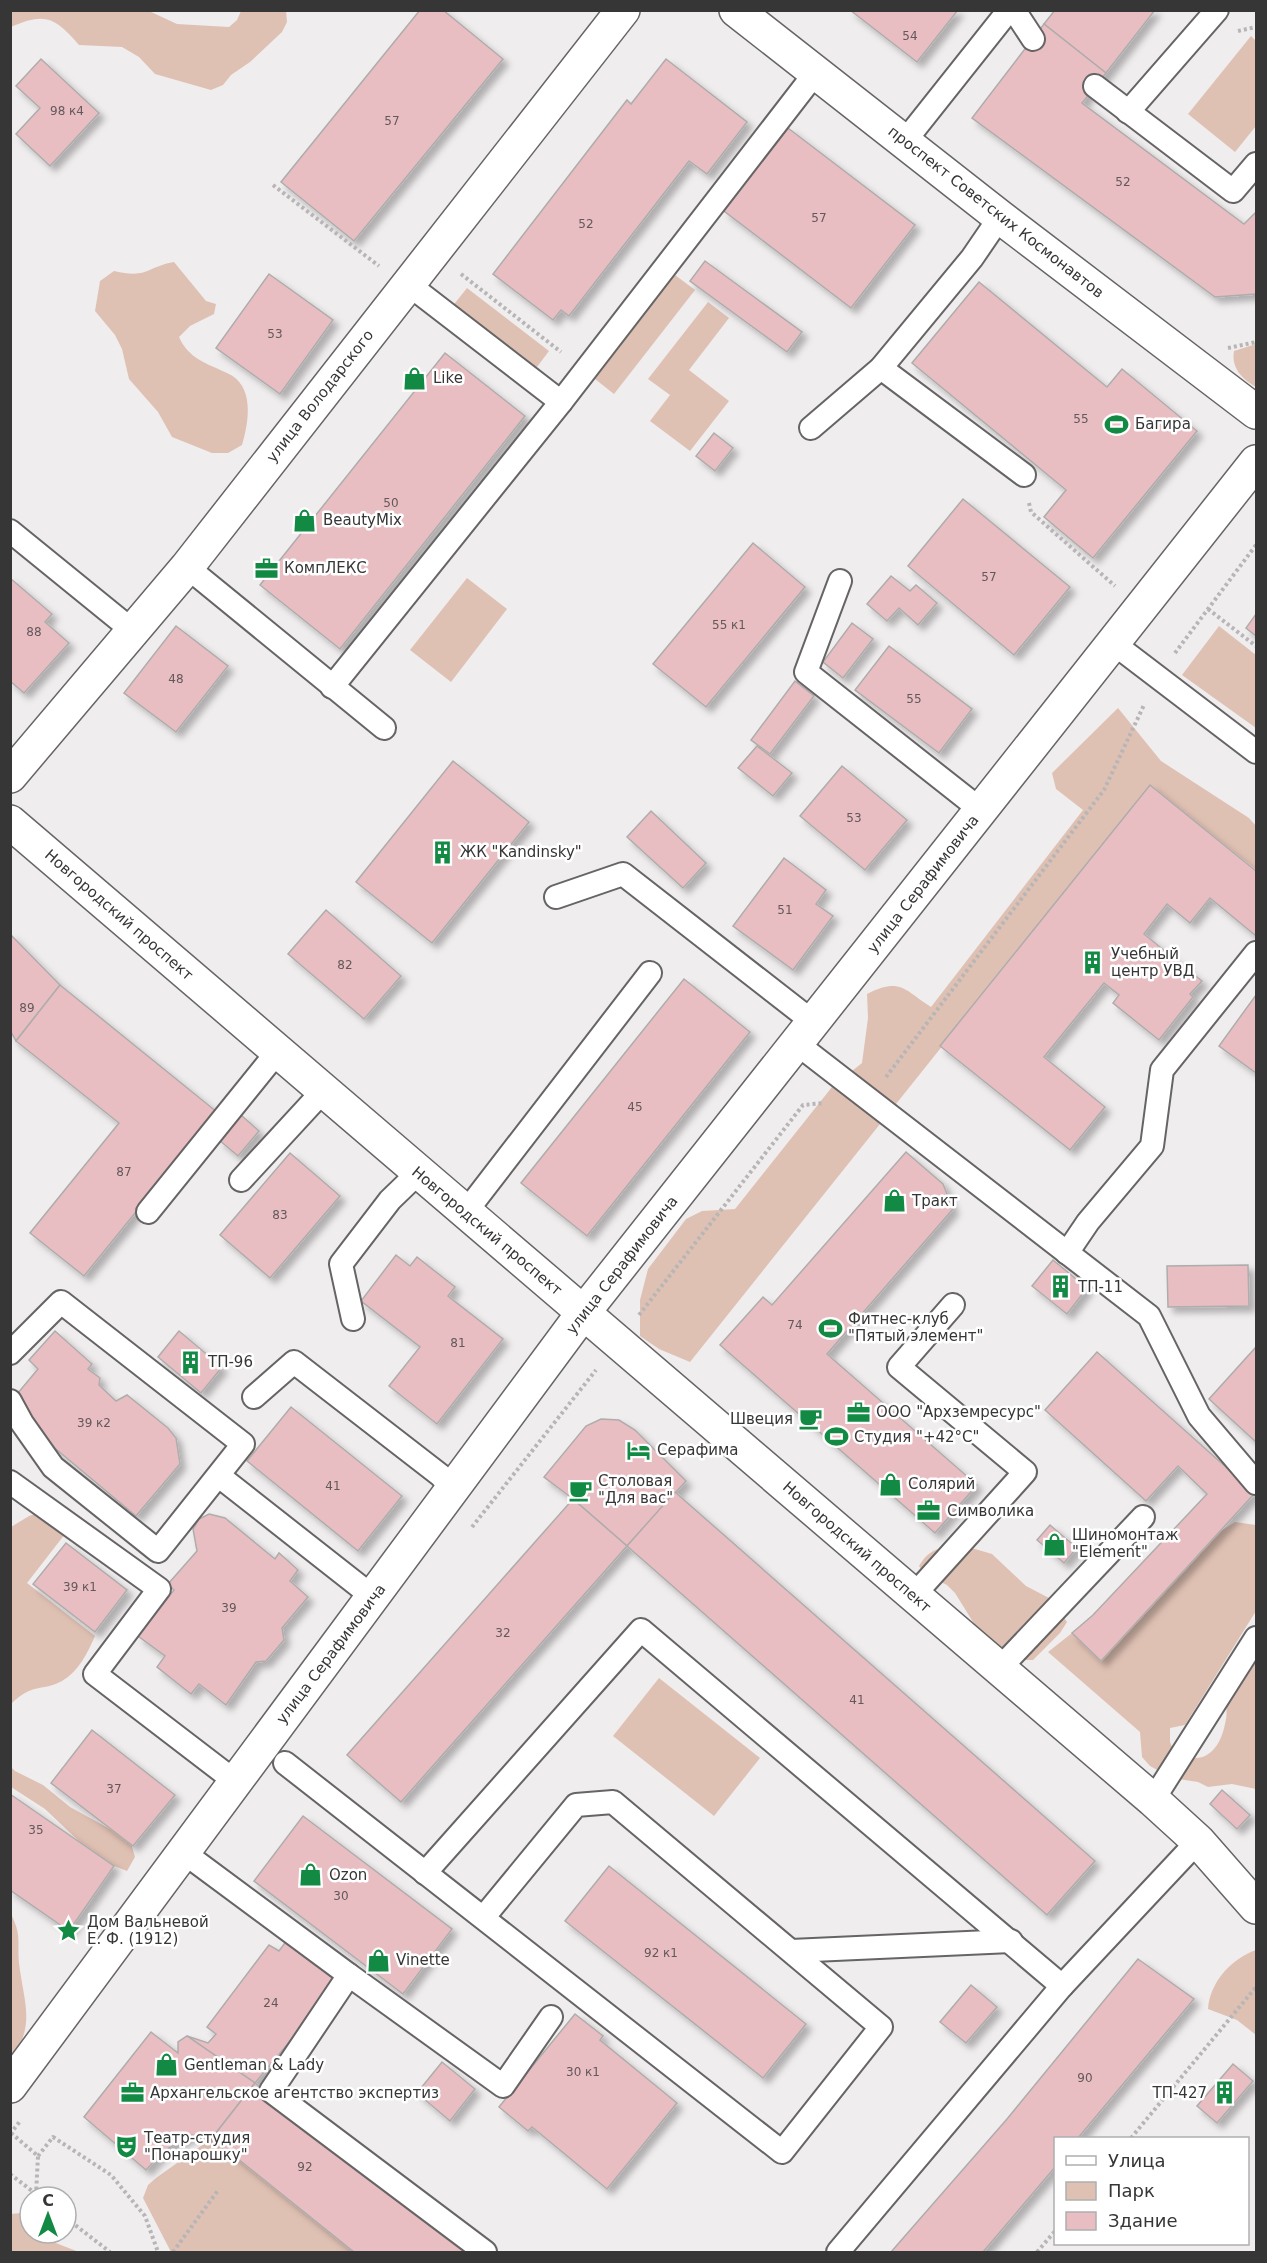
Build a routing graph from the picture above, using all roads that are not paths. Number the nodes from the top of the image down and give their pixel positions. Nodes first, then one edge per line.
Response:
1 (623, 10) edge
2 (736, 10) edge
3 (1009, 10) edge
4 (1014, 10) edge
5 (1217, 10) edge
6 (1033, 39) dead end
7 (816, 72) junction
8 (1095, 87) dead end
9 (1128, 112) junction
10 (905, 141) junction
11 (1257, 164) edge
12 (1000, 217) junction
13 (408, 284) junction
14 (881, 368) junction
15 (561, 402) junction
16 (1257, 412) edge
17 (811, 428) dead end
18 (1257, 462) edge
19 (1024, 475) road end
20 (10, 531) edge
21 (187, 567) junction
22 (840, 580) dead end
23 (133, 631) junction
24 (1113, 643) junction
25 (332, 687) junction
26 (384, 728) dead end
27 (1257, 752) edge
28 (10, 776) edge
29 (981, 810) junction
30 (10, 822) edge
31 (556, 897) dead end
32 (1257, 953) edge
33 (650, 973) dead end
34 (805, 1033) junction
35 (278, 1051) junction
36 (324, 1090) junction
37 (418, 1173) junction
38 (241, 1180) dead end
39 (148, 1212) dead end
40 (465, 1213) junction
41 (1067, 1253) junction
42 (953, 1305) dead end
43 (583, 1313) junction
44 (353, 1319) dead end
45 (10, 1353) edge
46 (255, 1397) dead end
47 (10, 1401) edge
48 (219, 1476) junction
49 (10, 1482) edge
50 (1257, 1483) edge
51 (453, 1489) junction
52 (1143, 1518) dead end
53 (914, 1595) junction
54 (373, 1597) junction
55 (1257, 1638) edge
56 (999, 1669) junction
57 (285, 1763) dead end
58 (236, 1782) junction
59 (1153, 1800) junction
60 (1198, 1841) junction
61 (183, 1852) junction
62 (425, 1873) junction
63 (1257, 1907) edge
64 (483, 1918) junction
65 (1011, 1941) junction
66 (791, 1951) junction
67 (349, 1975) junction
68 (1062, 1986) junction
69 (551, 2017) dead end
70 (10, 2086) edge
71 (485, 2253) edge
72 (838, 2253) edge

1 - 13 street, улица Володарского
2 - 7 street, проспект Советских Космонавтов
3 - 10 lane
4 - 6 lane
5 - 9 lane
7 - 10 street, проспект Советских Космонавтов
7 - 15 lane
8 - 9 lane
9 - 11 lane
10 - 12 street, проспект Советских Космонавтов
12 - 14 lane
12 - 16 street, проспект Советских Космонавтов
13 - 15 lane
13 - 21 street, улица Володарского
14 - 17 lane
14 - 19 lane
15 - 25 lane
18 - 24 street, улица Серафимовича
20 - 23 lane
21 - 23 street, улица Володарского
21 - 25 lane
22 - 29 lane
23 - 28 street, улица Володарского
24 - 27 lane
24 - 29 street, улица Серафимовича
25 - 26 lane
29 - 34 street, улица Серафимовича
30 - 35 street, Новгородский проспект
31 - 34 lane
32 - 41 lane
33 - 40 lane
34 - 41 lane
34 - 43 street, улица Серафимовича
35 - 36 street, Новгородский проспект
35 - 39 lane
36 - 37 street, Новгородский проспект
36 - 38 lane
37 - 40 street, Новгородский проспект
37 - 44 lane
40 - 43 street, Новгородский проспект
41 - 50 lane
42 - 53 lane
43 - 51 street, улица Серафимовича
43 - 53 street, Новгородский проспект
45 - 48 lane
46 - 51 lane
47 - 48 lane
48 - 54 lane
49 - 58 lane
51 - 54 street, улица Серафимовича
52 - 56 lane
53 - 56 street, Новгородский проспект
54 - 58 street, улица Серафимовича
55 - 59 lane
56 - 59 street, Новгородский проспект
57 - 62 lane
58 - 61 street, улица Серафимовича
59 - 60 street, Новгородский проспект
60 - 63 street, Новгородский проспект
60 - 68 lane
61 - 67 lane
61 - 70 street, улица Серафимовича
62 - 64 lane
62 - 65 lane
64 - 66 lane
64 - 66 lane
65 - 66 lane
65 - 68 lane
67 - 69 lane
67 - 71 lane
68 - 72 lane

